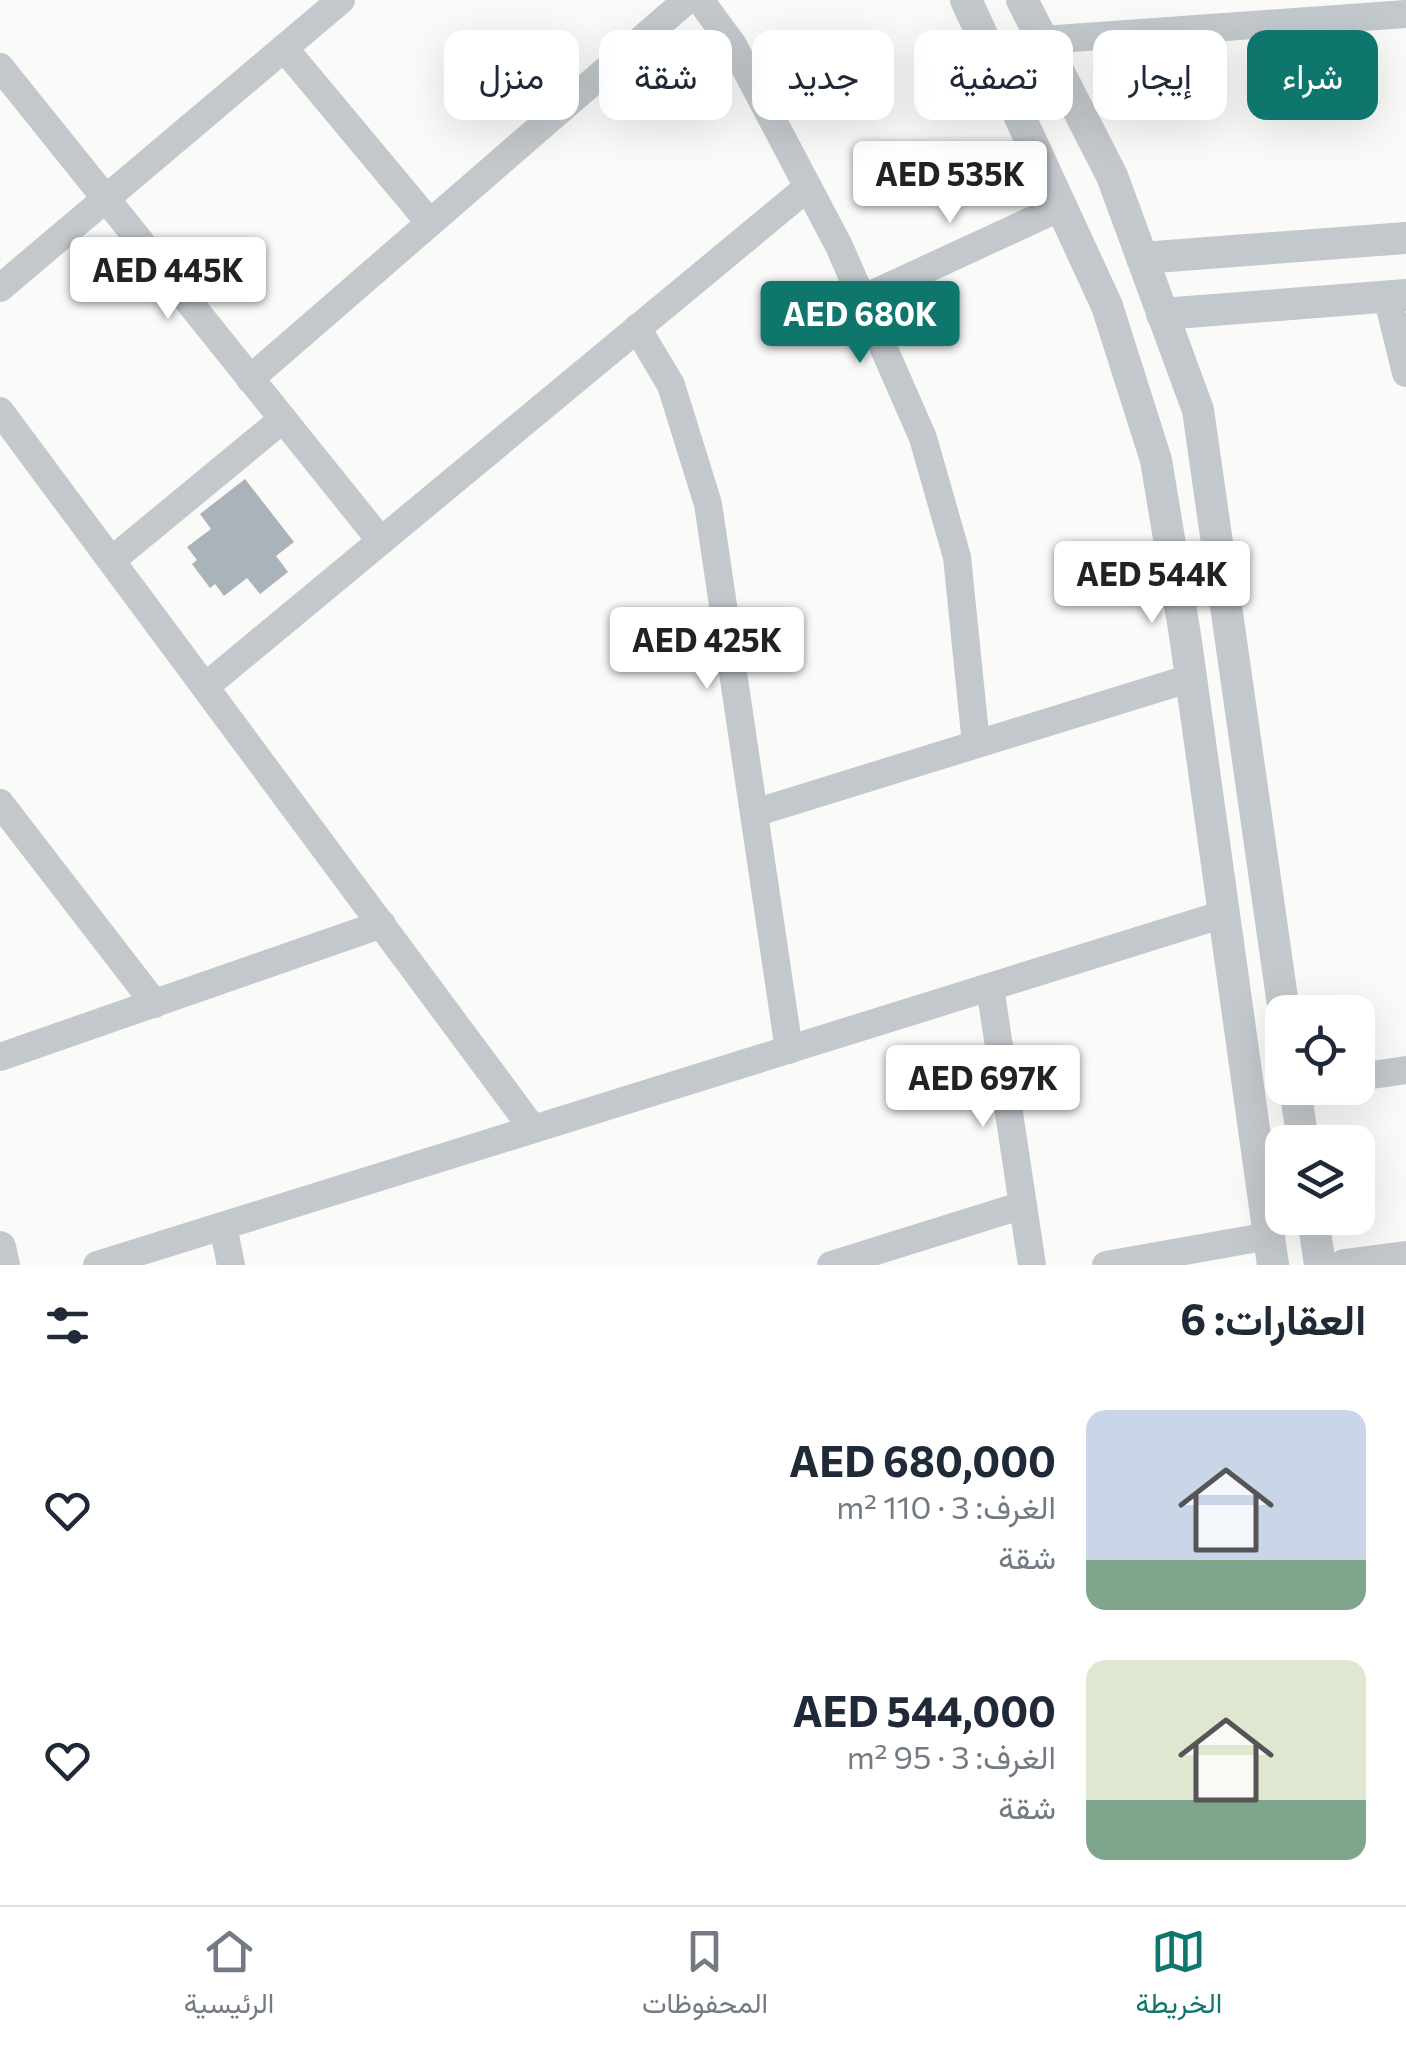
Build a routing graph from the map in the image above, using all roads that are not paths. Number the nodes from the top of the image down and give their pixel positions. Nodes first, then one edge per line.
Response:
1 (341, 0) edge
2 (686, 0) edge
3 (700, 0) edge
4 (966, 0) edge
5 (1022, 0) edge
6 (1406, 14) edge
7 (1038, 30) edge
8 (1073, 38) edge
9 (284, 48) junction
10 (0, 67) edge
11 (1073, 99) edge
12 (808, 187) junction
13 (106, 198) junction
14 (1063, 206) junction
15 (430, 223) junction
16 (1406, 238) edge
17 (1142, 258) junction
18 (0, 288) edge
19 (1396, 296) edge
20 (862, 299) junction
21 (1162, 314) junction
22 (637, 328) junction
23 (1406, 373) edge
24 (250, 379) junction
25 (0, 411) edge
26 (283, 420) junction
27 (381, 541) junction
28 (112, 560) junction
29 (1191, 678) junction
30 (206, 686) junction
31 (976, 744) junction
32 (0, 803) edge
33 (754, 813) junction
34 (1224, 914) junction
35 (382, 924) junction
36 (990, 987) junction
37 (1282, 995) edge
38 (155, 1004) junction
39 (789, 1050) junction
40 (0, 1057) edge
41 (1406, 1070) edge
42 (1375, 1074) edge
43 (532, 1130) junction
44 (1023, 1204) junction
45 (223, 1226) junction
46 (1316, 1235) edge
47 (0, 1247) edge
48 (1271, 1250) edge
49 (1406, 1257) edge
50 (4, 1265) edge
51 (97, 1265) edge
52 (231, 1265) edge
53 (831, 1265) edge
54 (1032, 1265) edge
55 (1106, 1265) edge
56 (1320, 1265) edge
57 (1344, 1265) edge

1 - 9 street
2 - 15 street
3 - 12 street
4 - 14 street
5 - 7 street
6 - 8 street
9 - 13 street
9 - 15 street
10 - 13 street
11 - 17 street
12 - 20 street
12 - 22 street
13 - 18 street
13 - 24 street
14 - 20 street
14 - 29 street
15 - 24 street
16 - 17 street
17 - 21 street
19 - 21 street
19 - 23 street
20 - 31 street
21 - 37 street
22 - 27 street
22 - 33 street
24 - 26 street
25 - 28 street
26 - 27 street
26 - 28 street
27 - 30 street
28 - 30 street
29 - 31 street
29 - 34 street
30 - 35 street
31 - 33 street
32 - 38 street
33 - 39 street
34 - 36 street
34 - 48 street
35 - 38 street
35 - 43 street
36 - 39 street
36 - 44 street
38 - 40 street
39 - 43 street
41 - 42 street
43 - 45 street
44 - 53 street
44 - 54 street
45 - 51 street
45 - 52 street
46 - 56 street
47 - 50 street
48 - 55 street
49 - 57 street

